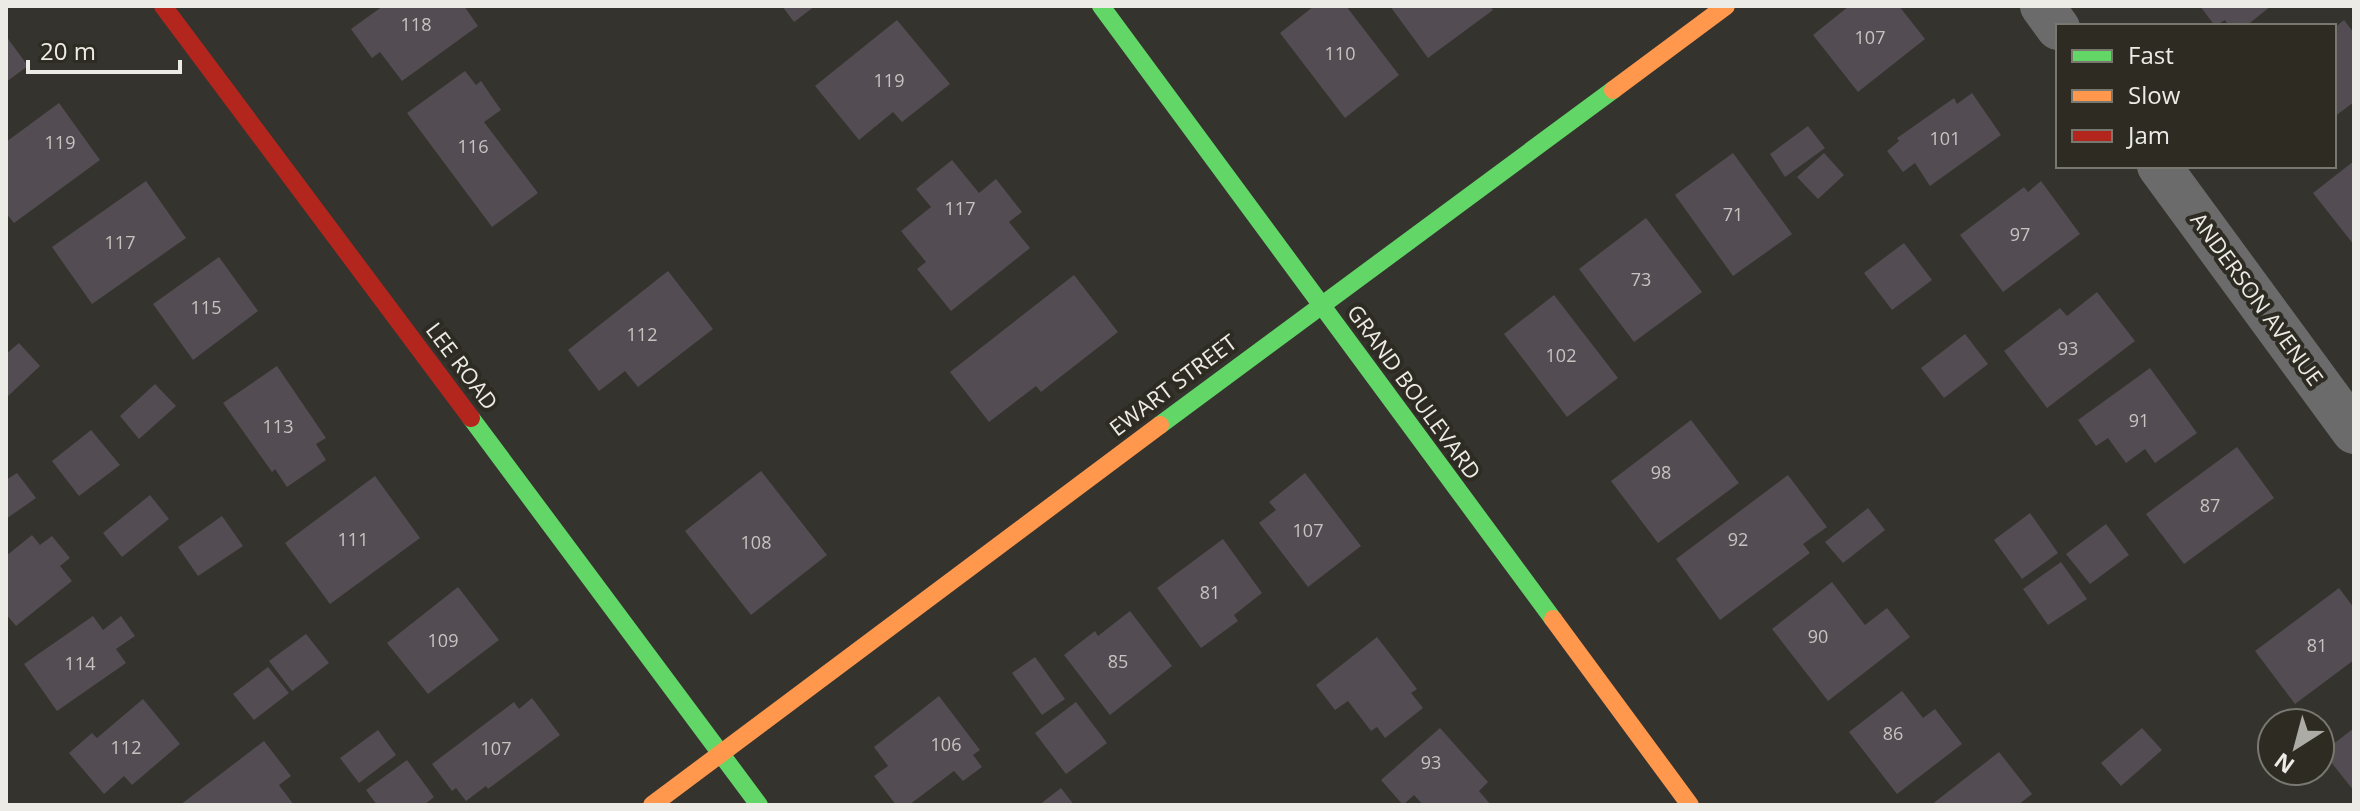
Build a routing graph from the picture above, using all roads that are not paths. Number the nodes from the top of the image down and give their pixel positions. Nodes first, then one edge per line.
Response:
1 (163, 6) edge
2 (1101, 6) edge
3 (1726, 6) edge
4 (2042, 6) edge
5 (2056, 25) edge
6 (2160, 168) edge
7 (1320, 305) junction
8 (2354, 432) edge
9 (722, 755) junction
10 (652, 805) edge
11 (759, 805) edge
12 (1690, 805) edge

1 - 9 street, LEE ROAD
2 - 7 street, GRAND BOULEVARD
3 - 7 street, EWART STREET
4 - 5 street
6 - 8 street, ANDERSON AVENUE
7 - 9 street, EWART STREET
7 - 12 street, GRAND BOULEVARD
9 - 10 street, EWART STREET
9 - 11 street, LEE ROAD

